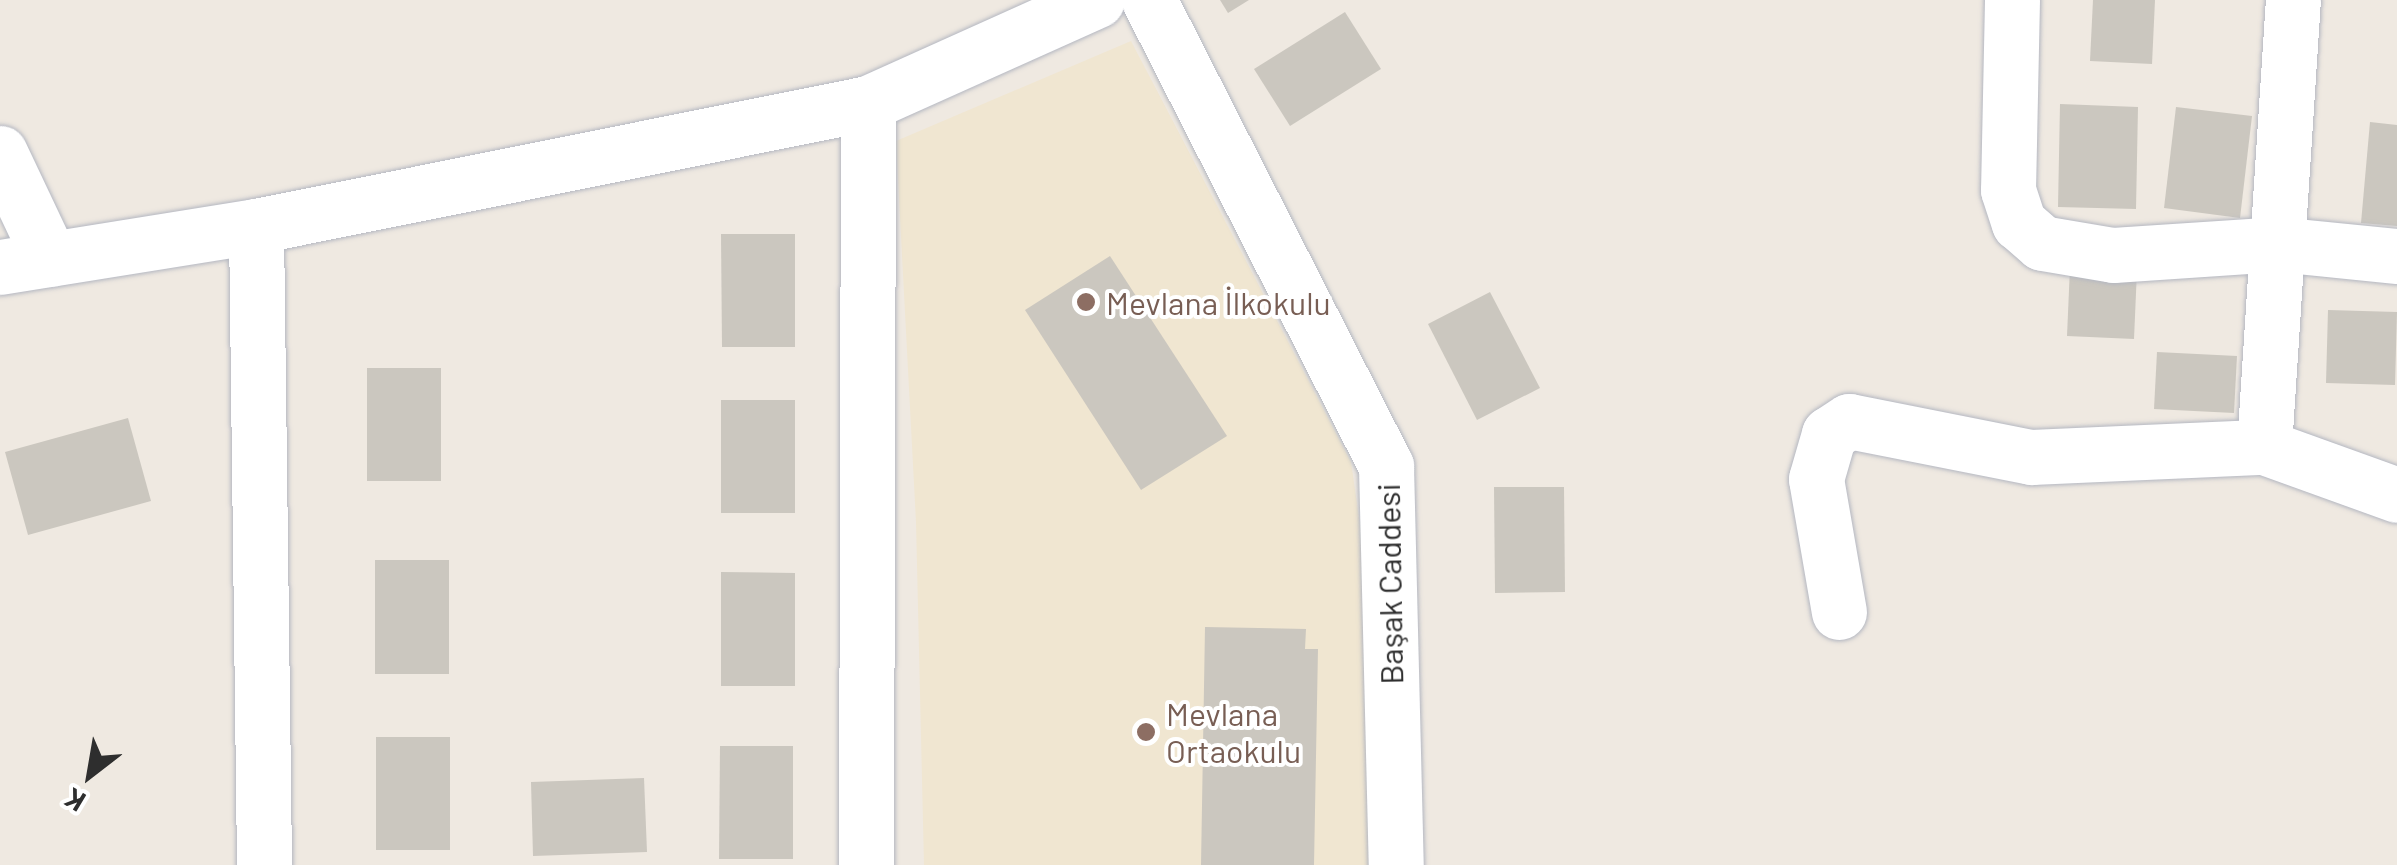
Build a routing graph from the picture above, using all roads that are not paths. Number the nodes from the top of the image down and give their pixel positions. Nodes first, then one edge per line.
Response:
1 (1097, 0) edge
2 (1149, 0) edge
3 (2012, 0) edge
4 (2293, 0) edge
5 (868, 103) junction
6 (0, 154) edge
7 (256, 226) junction
8 (2277, 244) junction
9 (2397, 256) edge
10 (25, 262) edge
11 (2264, 446) junction
12 (2397, 496) edge
13 (1839, 612) dead end
14 (264, 865) edge
15 (866, 865) edge
16 (1396, 865) edge

1 - 5 street
2 - 16 street, Başak Caddesi
3 - 8 street
4 - 8 street
5 - 7 street
5 - 15 street
6 - 10 street
7 - 10 street
7 - 14 street
8 - 9 street
8 - 11 street
11 - 12 street
11 - 13 street

